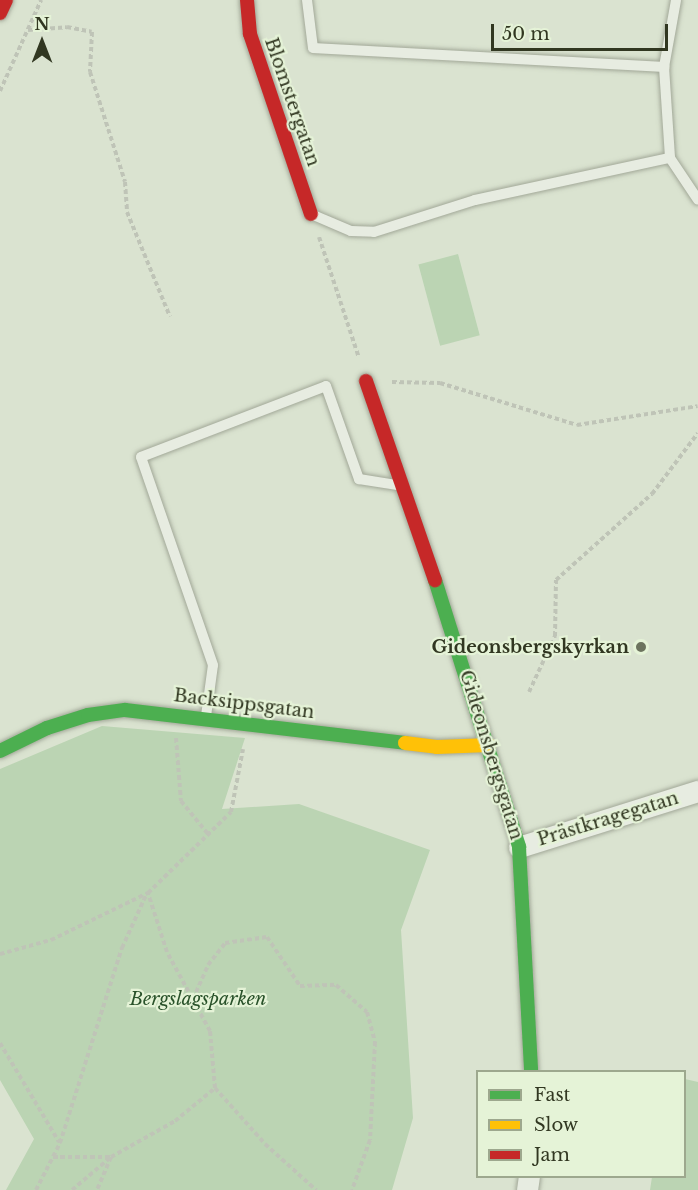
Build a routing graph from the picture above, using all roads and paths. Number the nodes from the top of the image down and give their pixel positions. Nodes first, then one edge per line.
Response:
1 (6, 0) edge
2 (41, 0) edge
3 (247, 0) edge
4 (307, 0) edge
5 (676, 0) edge
6 (0, 12) edge
7 (28, 30) junction
8 (664, 67) junction
9 (0, 91) edge
10 (670, 158) junction
11 (698, 200) edge
12 (311, 214) junction
13 (170, 317) dead end
14 (366, 381) junction
15 (698, 406) edge
16 (698, 433) edge
17 (403, 486) junction
18 (529, 692) dead end
19 (177, 713) junction
20 (206, 716) junction
21 (246, 721) junction
22 (489, 745) junction
23 (0, 751) edge
24 (698, 791) edge
25 (208, 834) junction
26 (519, 846) junction
27 (148, 892) junction
28 (0, 954) edge
29 (193, 999) junction
30 (0, 1043) edge
31 (531, 1070) edge
32 (215, 1088) junction
33 (60, 1143) junction
34 (53, 1156) junction
35 (111, 1157) junction
36 (36, 1190) edge
37 (72, 1190) edge
38 (97, 1190) edge
39 (316, 1190) edge
40 (352, 1190) edge

1 - 6 main road
2 - 7 path
3 - 12 main road, Blomstergatan
4 - 8 lane
5 - 8 lane
7 - 9 path
7 - 13 path
8 - 10 lane
10 - 11 lane
10 - 12 lane
12 - 14 path
14 - 15 path
14 - 17 main road, Gideonsbergsgatan
16 - 18 path
17 - 20 lane
17 - 22 main road, Gideonsbergsgatan
19 - 20 main road, Backsippsgatan
19 - 23 main road, Backsippsgatan
19 - 25 path
20 - 21 main road, Backsippsgatan
21 - 22 main road, Backsippsgatan
21 - 25 path
22 - 26 main road, Gideonsbergsgatan
24 - 26 street, Prästkragegatan
25 - 27 path
26 - 31 main road, Gideonsbergsgatan
27 - 28 path
27 - 29 path
27 - 33 path
29 - 32 path
29 - 40 path
30 - 33 path
32 - 35 path
32 - 39 path
33 - 34 path
34 - 35 path
34 - 36 path
35 - 37 path
35 - 38 path

